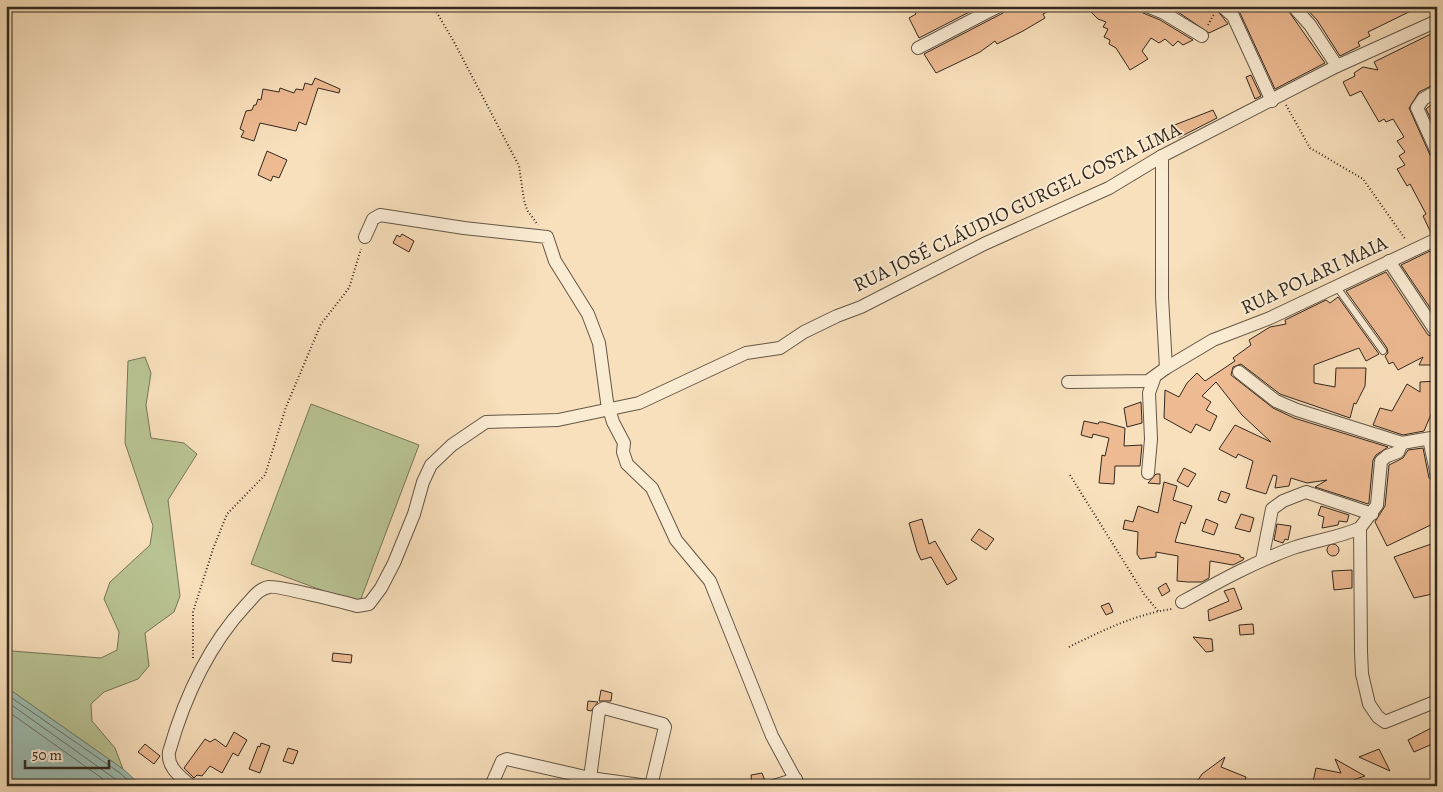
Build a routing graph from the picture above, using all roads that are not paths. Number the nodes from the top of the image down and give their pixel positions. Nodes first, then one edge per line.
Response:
1 (999, 6) edge
2 (1147, 6) edge
3 (1293, 6) edge
4 (1218, 10) edge
5 (1437, 21) edge
6 (1202, 36) road end
7 (918, 48) dead end
8 (1337, 66) junction
9 (1437, 91) edge
10 (1277, 98) junction
11 (1437, 152) edge
12 (1162, 156) junction
13 (365, 237) road end
14 (1434, 240) edge
15 (1389, 260) junction
16 (1336, 286) junction
17 (1435, 330) dead end
18 (1383, 351) dead end
19 (1166, 368) junction
20 (1239, 372) dead end
21 (1154, 379) junction
22 (1068, 382) dead end
23 (609, 410) junction
24 (1433, 438) edge
25 (1402, 443) junction
26 (1148, 473) dead end
27 (1437, 476) edge
28 (1372, 514) junction
29 (1360, 528) junction
30 (1262, 560) junction
31 (1182, 602) road end
32 (1437, 701) edge
33 (590, 778) junction
34 (797, 783) edge
35 (191, 786) edge
36 (491, 786) edge
37 (649, 786) edge
38 (774, 786) edge

1 - 7 street
2 - 6 street
3 - 8 street
4 - 10 street
5 - 8 street, RUA JOSÉ CLÁUDIO GURGEL COSTA LIMA
8 - 10 street, RUA JOSÉ CLÁUDIO GURGEL COSTA LIMA
9 - 11 street
10 - 12 street, RUA JOSÉ CLÁUDIO GURGEL COSTA LIMA
12 - 19 street
12 - 23 street, RUA JOSÉ CLÁUDIO GURGEL COSTA LIMA
13 - 23 street
14 - 15 street, RUA POLARI MAIA
15 - 16 street, RUA POLARI MAIA
15 - 17 street
16 - 18 lane
16 - 19 street, RUA POLARI MAIA
19 - 21 street, RUA POLARI MAIA
20 - 25 street
21 - 22 street
21 - 26 street
23 - 34 street
23 - 35 street, RUA JOSÉ CLÁUDIO GURGEL COSTA LIMA
24 - 25 street
24 - 27 street
25 - 28 street
28 - 29 street
28 - 30 street
29 - 30 street
29 - 32 street
30 - 31 street
33 - 36 street
33 - 37 street
33 - 37 street
34 - 38 street

